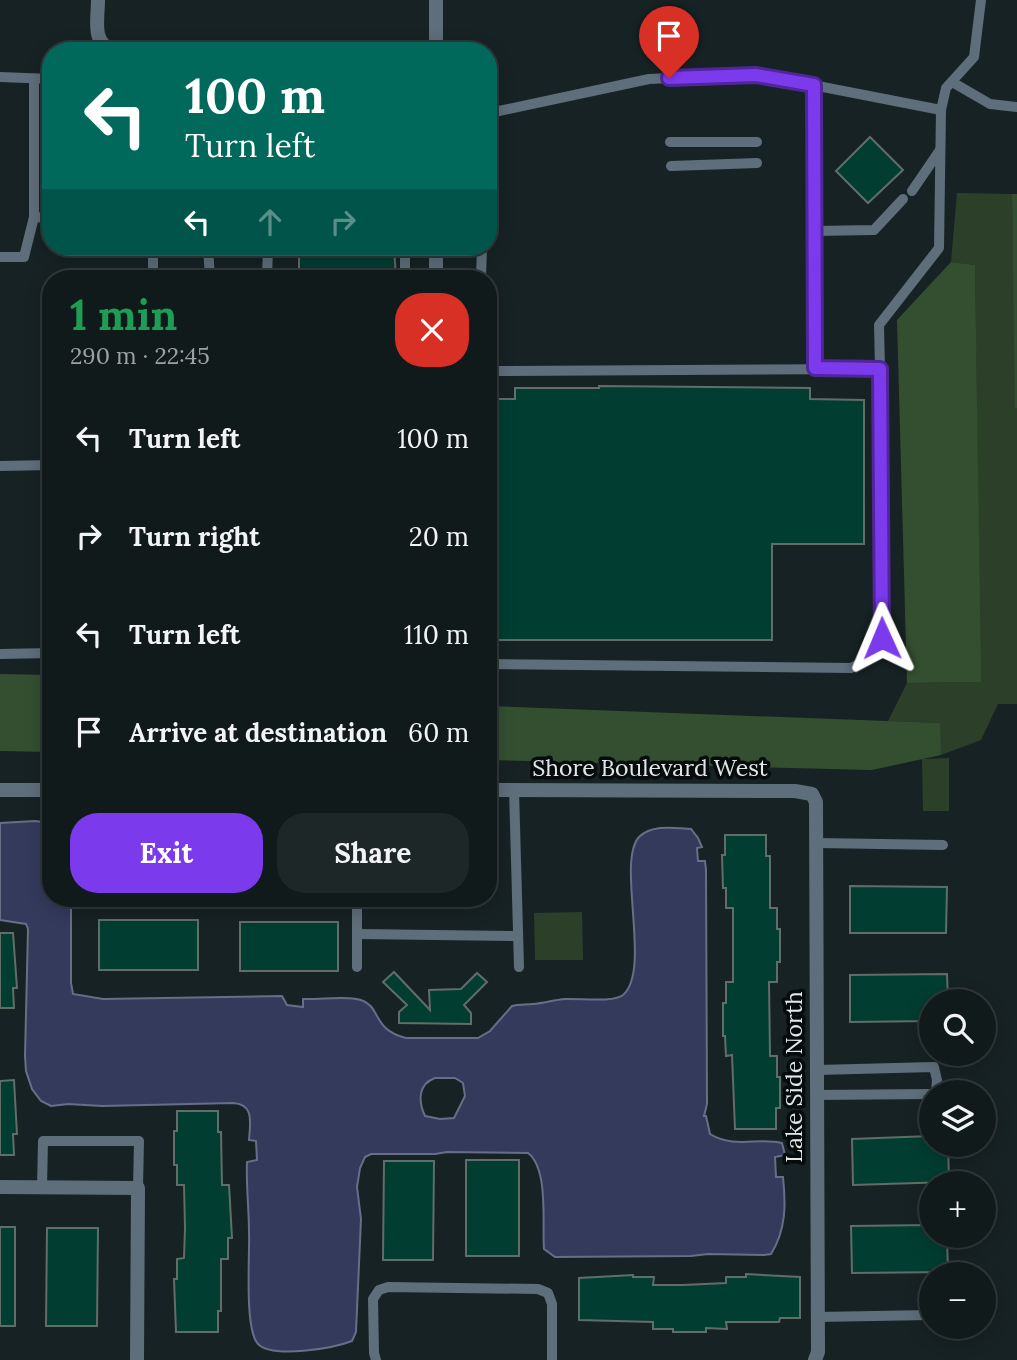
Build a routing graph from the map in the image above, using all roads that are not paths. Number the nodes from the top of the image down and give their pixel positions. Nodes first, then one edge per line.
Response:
1 (98, 0) edge
2 (436, 0) edge
3 (981, 0) edge
4 (100, 42) edge
5 (436, 42) edge
6 (0, 77) edge
7 (34, 79) junction
8 (42, 79) edge
9 (952, 82) junction
10 (814, 85) junction
11 (1017, 107) edge
12 (942, 110) junction
13 (497, 111) edge
14 (670, 142) dead end
15 (757, 142) dead end
16 (941, 150) junction
17 (757, 163) dead end
18 (671, 166) dead end
19 (912, 191) dead end
20 (903, 200) dead end
21 (34, 217) junction
22 (42, 217) edge
23 (814, 231) junction
24 (0, 257) edge
25 (815, 368) junction
26 (880, 369) junction
27 (497, 371) edge
28 (42, 465) edge
29 (0, 466) edge
30 (0, 653) edge
31 (42, 653) edge
32 (497, 664) edge
33 (0, 790) edge
34 (42, 790) edge
35 (497, 790) edge
36 (514, 790) junction
37 (812, 794) joint
38 (818, 843) junction
39 (943, 845) dead end
40 (357, 907) edge
41 (357, 934) junction
42 (518, 936) junction
43 (519, 967) dead end
44 (357, 968) dead end
45 (817, 1070) junction
46 (937, 1080) edge
47 (919, 1093) edge
48 (817, 1095) junction
49 (0, 1187) edge
50 (42, 1188) junction
51 (138, 1188) junction
52 (919, 1315) edge
53 (817, 1317) junction
54 (137, 1360) edge
55 (376, 1360) edge
56 (552, 1360) edge
57 (816, 1360) edge

1 - 4 street
2 - 5 street
3 - 9 lane
6 - 7 lane
7 - 8 lane
7 - 21 lane
9 - 11 lane
9 - 12 lane
10 - 12 lane
10 - 13 lane
10 - 23 lane
12 - 16 lane
14 - 15 lane
16 - 19 lane
16 - 26 lane
17 - 18 lane
20 - 23 lane
21 - 22 lane
21 - 24 lane
23 - 25 lane
25 - 26 lane
25 - 27 lane
26 - 32 lane
28 - 29 lane
30 - 31 lane
33 - 34 street
35 - 36 street, Shore Boulevard West
36 - 37 street, Shore Boulevard West
36 - 42 lane
37 - 38 street, Lake Side North
38 - 39 lane
38 - 45 street, Lake Side North
40 - 41 lane
41 - 42 lane
41 - 44 lane
42 - 43 lane
45 - 46 lane
45 - 48 street, Lake Side North
47 - 48 lane
48 - 53 street, Lake Side North
49 - 50 street
50 - 51 street
50 - 51 lane
51 - 54 street
52 - 53 lane
53 - 57 street, Lake Side North
55 - 56 lane

